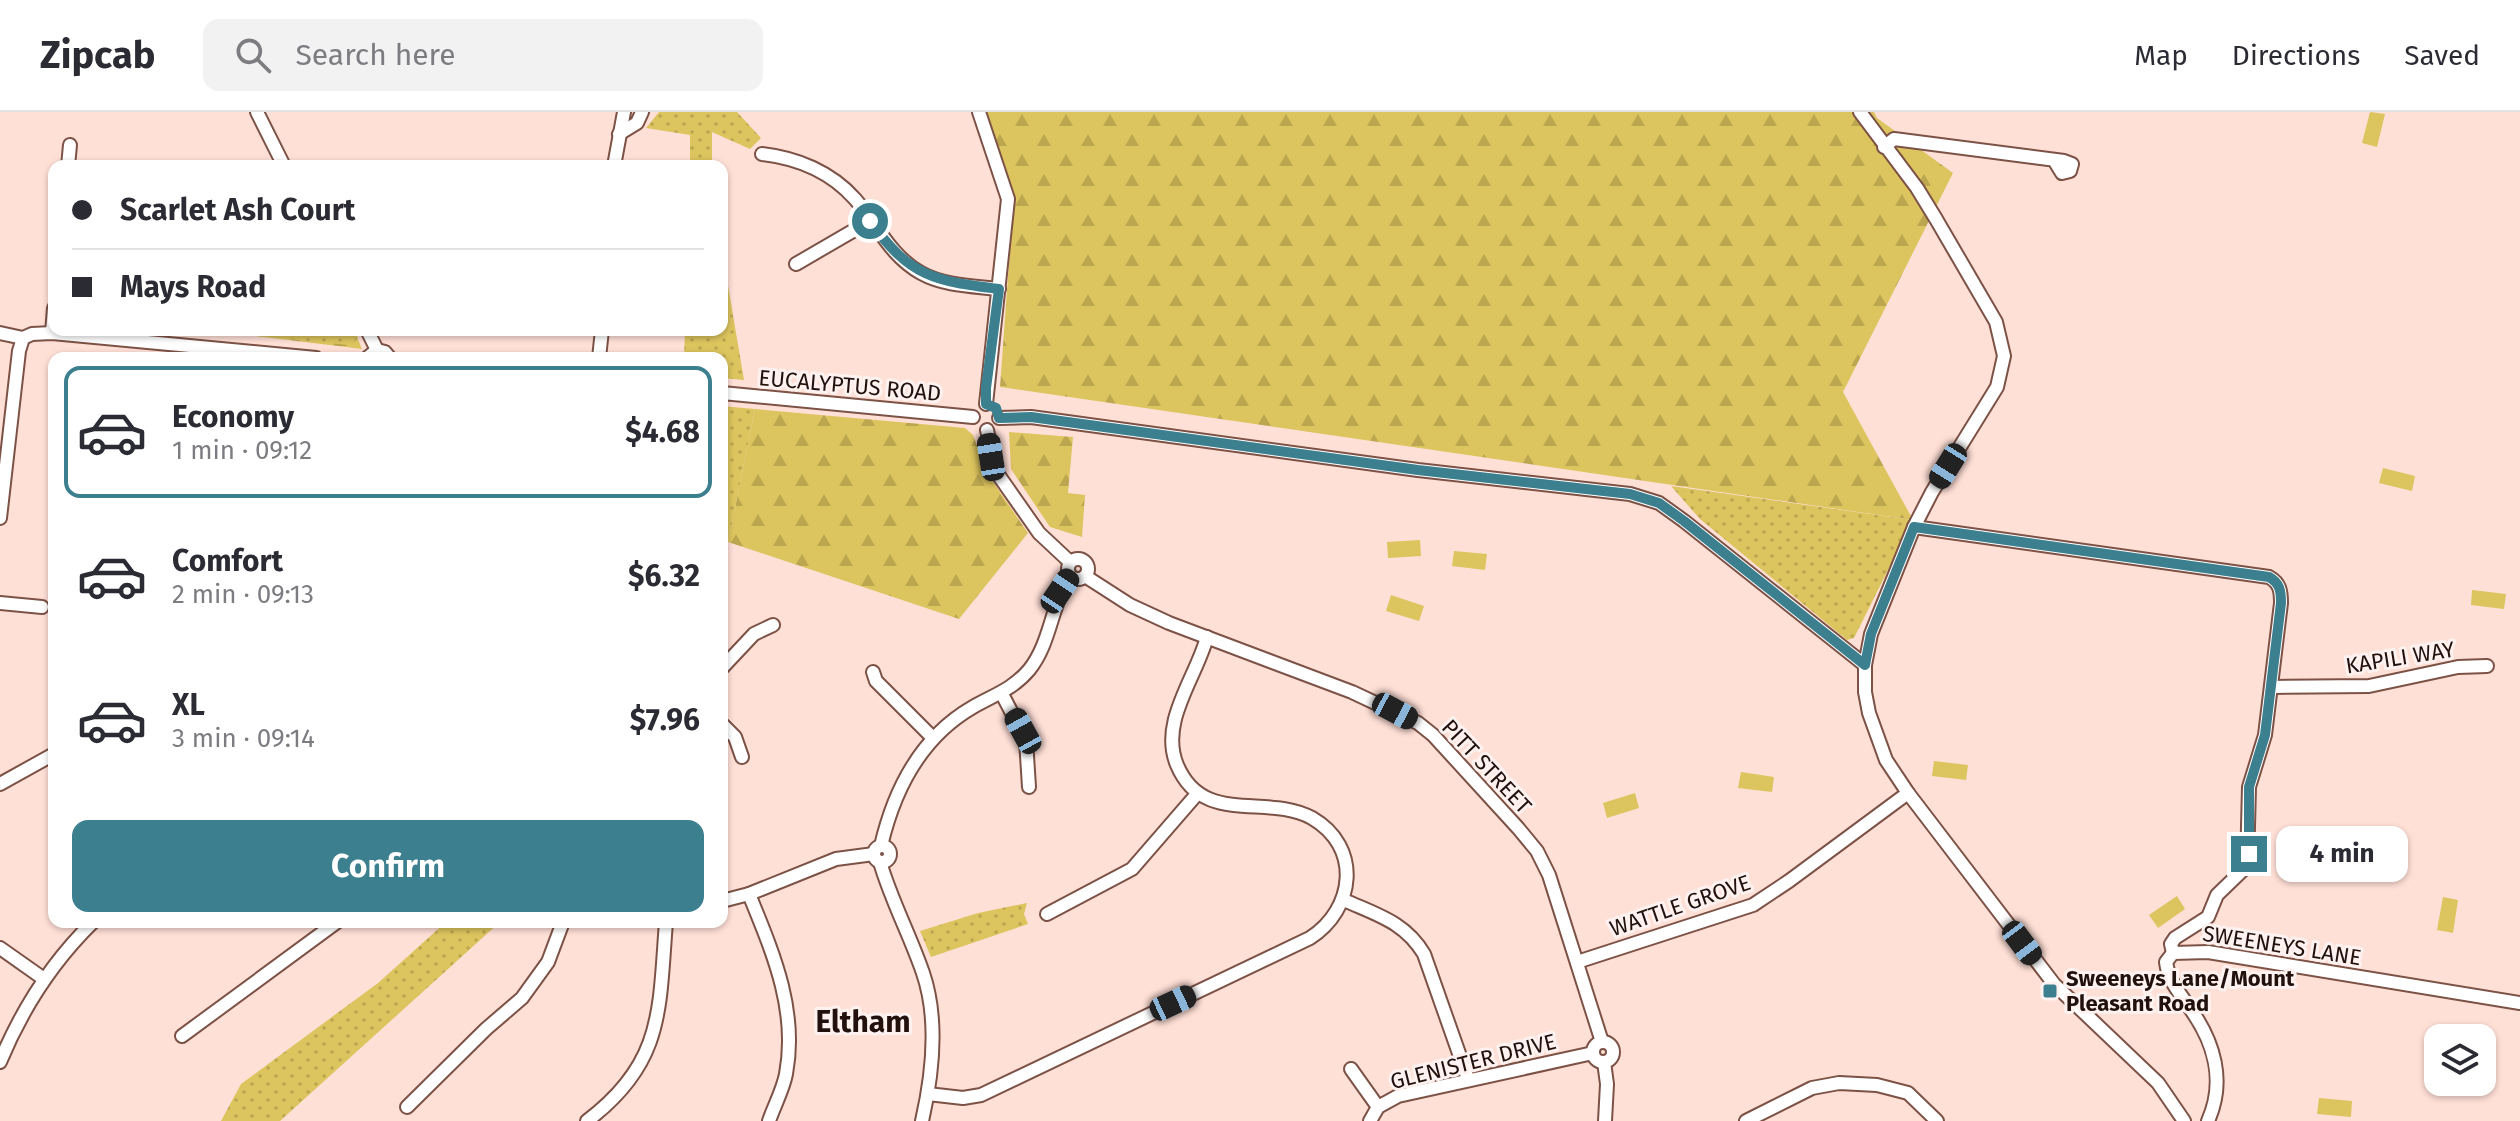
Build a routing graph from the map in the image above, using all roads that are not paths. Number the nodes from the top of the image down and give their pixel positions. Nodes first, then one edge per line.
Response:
1 (257, 112) edge
2 (624, 112) edge
3 (642, 112) edge
4 (979, 112) edge
5 (1860, 112) edge
6 (619, 134) junction
7 (70, 145) dead end
8 (1884, 147) junction
9 (762, 154) dead end
10 (69, 160) edge
11 (281, 160) edge
12 (615, 160) edge
13 (2054, 160) dead end
14 (870, 221) junction
15 (796, 264) dead end
16 (999, 289) junction
17 (0, 333) edge
18 (48, 333) edge
19 (84, 336) edge
20 (23, 338) junction
21 (253, 352) edge
22 (728, 394) edge
23 (986, 404) junction
24 (973, 417) junction
25 (999, 418) junction
26 (987, 430) junction
27 (0, 518) edge
28 (1914, 527) junction
29 (1070, 562) junction
30 (1070, 576) junction
31 (1085, 576) junction
32 (0, 603) edge
33 (42, 607) dead end
34 (773, 625) dead end
35 (1207, 637) junction
36 (728, 662) edge
37 (1865, 665) junction
38 (2487, 666) dead end
39 (873, 672) dead end
40 (2271, 687) junction
41 (1002, 694) junction
42 (728, 730) edge
43 (933, 738) junction
44 (48, 757) edge
45 (742, 757) dead end
46 (0, 784) edge
47 (1029, 787) dead end
48 (1908, 793) junction
49 (1197, 794) junction
50 (882, 854) junction
51 (749, 894) junction
52 (728, 899) edge
53 (1344, 900) junction
54 (1047, 914) dead end
55 (88, 928) edge
56 (329, 928) edge
57 (561, 928) edge
58 (666, 928) edge
59 (0, 948) edge
60 (2173, 953) junction
61 (1577, 962) junction
62 (44, 979) junction
63 (2520, 1003) edge
64 (182, 1036) dead end
65 (1599, 1057) junction
66 (0, 1062) edge
67 (1351, 1069) dead end
68 (1468, 1079) junction
69 (928, 1094) junction
70 (407, 1107) dead end
71 (1378, 1107) junction
72 (587, 1121) edge
73 (769, 1121) edge
74 (922, 1121) edge
75 (1370, 1121) edge
76 (1605, 1121) edge
77 (1746, 1121) edge
78 (1937, 1121) edge
79 (2184, 1121) edge
80 (2208, 1121) edge

1 - 11 street
2 - 6 street
3 - 6 street
4 - 16 street
5 - 8 street
6 - 12 street
7 - 10 street
8 - 13 street
8 - 28 street
9 - 14 street
14 - 15 street
14 - 16 street
16 - 23 street
17 - 20 street
18 - 20 street
19 - 21 street
20 - 27 street
22 - 24 street, EUCALYPTUS ROAD
23 - 24 street
23 - 25 street
24 - 26 street
25 - 26 street
25 - 37 street
26 - 29 street
28 - 37 street
28 - 40 street
29 - 30 street
29 - 31 street
30 - 31 street
30 - 41 street
31 - 35 street, PITT STREET
32 - 33 street
34 - 36 street
35 - 49 street
35 - 61 street, PITT STREET
37 - 48 street
38 - 40 street, KAPILI WAY
39 - 43 street
40 - 60 street
41 - 43 street
41 - 47 street
42 - 45 street
43 - 50 street
44 - 46 street
48 - 61 street, WATTLE GROVE
48 - 79 street
49 - 53 street
49 - 54 street
50 - 51 street
50 - 69 street
51 - 52 street
51 - 73 street
53 - 68 street
53 - 69 street
55 - 62 street
56 - 64 street
57 - 70 street
58 - 72 street
59 - 62 street
60 - 63 street, SWEENEYS LANE
60 - 80 street, SWEENEYS LANE
61 - 65 street, PITT STREET
62 - 66 street
65 - 68 street, GLENISTER DRIVE
65 - 76 street
67 - 71 street
68 - 71 street, GLENISTER DRIVE
69 - 74 street
71 - 75 street, GLENISTER DRIVE
77 - 78 street

